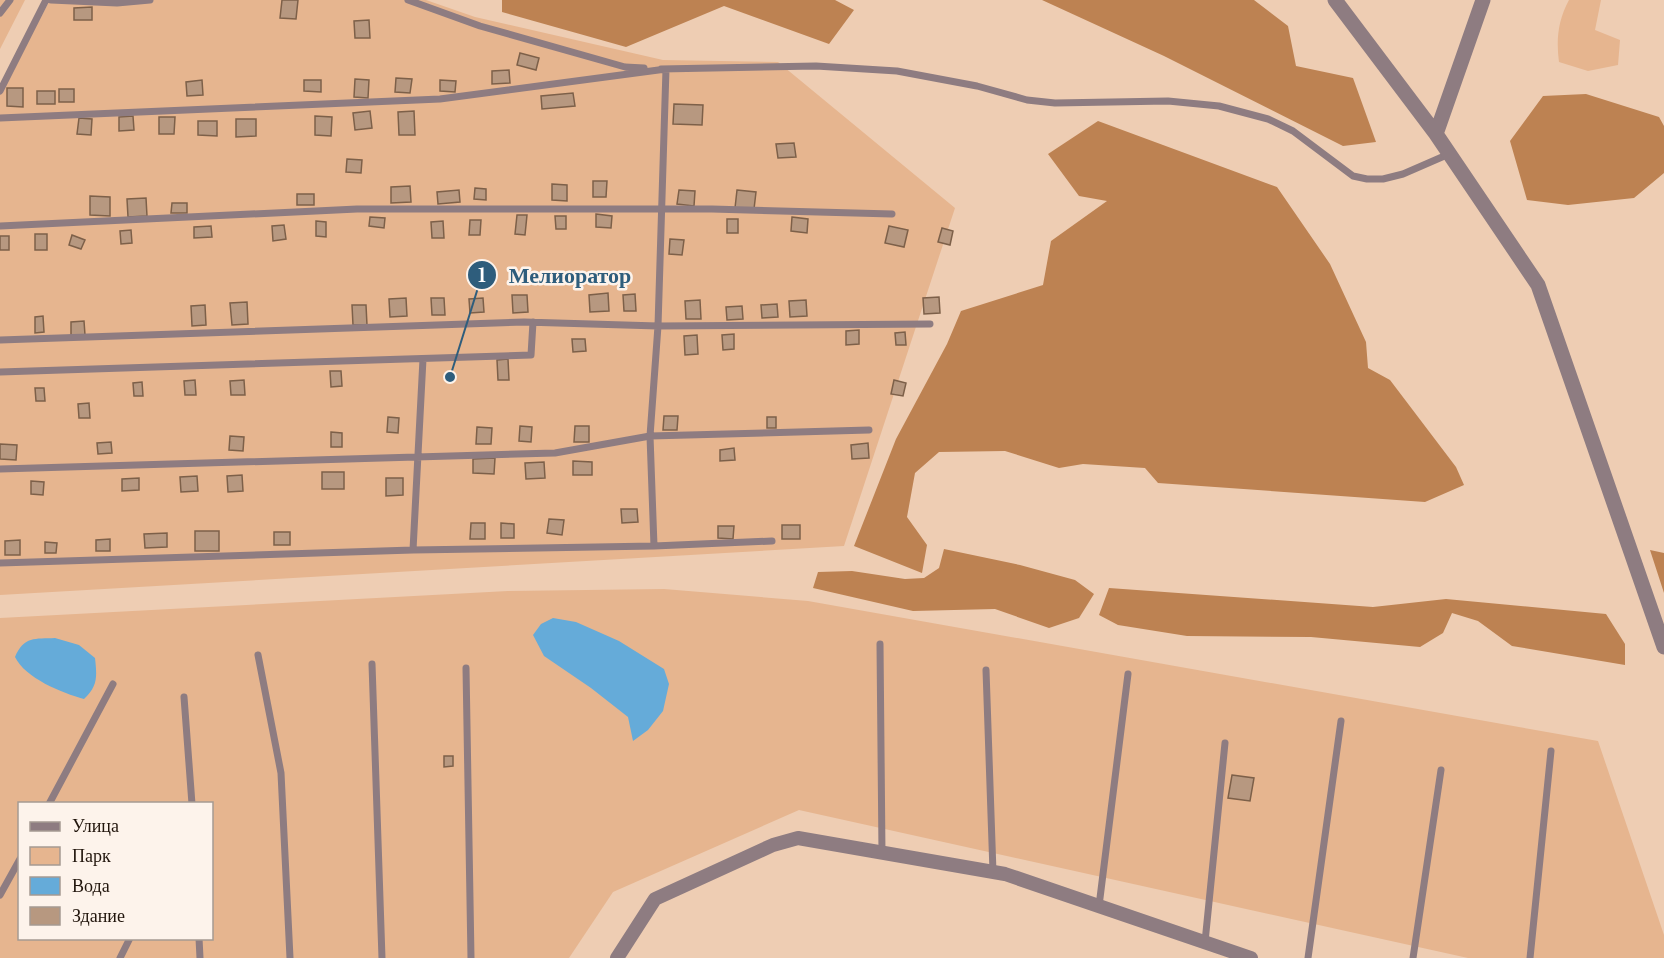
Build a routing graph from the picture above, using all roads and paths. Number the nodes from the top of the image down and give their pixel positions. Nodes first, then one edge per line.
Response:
1 (10, 0) edge
2 (46, 0) edge
3 (51, 0) edge
4 (150, 0) edge
5 (408, 0) edge
6 (1335, 0) edge
7 (1483, 0) edge
8 (0, 12) edge
9 (666, 69) junction
10 (0, 91) edge
11 (0, 118) edge
12 (1436, 134) junction
13 (1450, 154) junction
14 (661, 211) junction
15 (892, 214) dead end
16 (0, 226) edge
17 (533, 322) junction
18 (930, 324) dead end
19 (658, 326) junction
20 (0, 340) edge
21 (423, 358) junction
22 (0, 372) edge
23 (869, 430) dead end
24 (650, 436) junction
25 (418, 457) junction
26 (0, 470) edge
27 (772, 541) dead end
28 (654, 546) junction
29 (413, 550) junction
30 (0, 563) edge
31 (880, 644) dead end
32 (1664, 647) edge
33 (258, 655) dead end
34 (372, 664) dead end
35 (466, 668) dead end
36 (986, 670) dead end
37 (1128, 674) dead end
38 (113, 684) dead end
39 (184, 697) dead end
40 (1341, 721) dead end
41 (1225, 743) dead end
42 (1551, 751) dead end
43 (1441, 770) dead end
44 (50, 802) edge
45 (192, 802) edge
46 (882, 853) junction
47 (18, 863) edge
48 (993, 872) junction
49 (0, 896) edge
50 (1099, 906) junction
51 (129, 940) edge
52 (199, 940) edge
53 (1205, 942) junction
54 (621, 956) edge
55 (120, 958) edge
56 (200, 958) edge
57 (290, 958) edge
58 (382, 958) edge
59 (471, 958) edge
60 (1251, 958) edge
61 (1308, 958) edge
62 (1413, 958) edge
63 (1530, 958) edge

1 - 8 lane
2 - 10 lane
3 - 4 lane
5 - 9 lane
6 - 12 street
7 - 12 street
9 - 11 lane
9 - 13 lane
9 - 14 lane
12 - 13 street
13 - 32 street
14 - 15 lane
14 - 16 lane
14 - 19 lane
17 - 19 lane
17 - 20 lane
17 - 21 lane
18 - 19 lane
19 - 24 lane
21 - 22 lane
21 - 25 lane
23 - 24 lane
24 - 25 lane
24 - 28 lane
25 - 26 lane
25 - 29 lane
27 - 28 lane
28 - 29 lane
29 - 30 lane
31 - 46 lane
33 - 57 lane
34 - 58 lane
35 - 59 lane
36 - 48 lane
37 - 50 lane
38 - 44 lane
39 - 45 lane
40 - 61 lane
41 - 53 lane
42 - 63 lane
43 - 62 lane
46 - 48 street
46 - 54 street
47 - 49 lane
48 - 50 street
50 - 53 street
51 - 55 lane
52 - 56 lane
53 - 60 street

